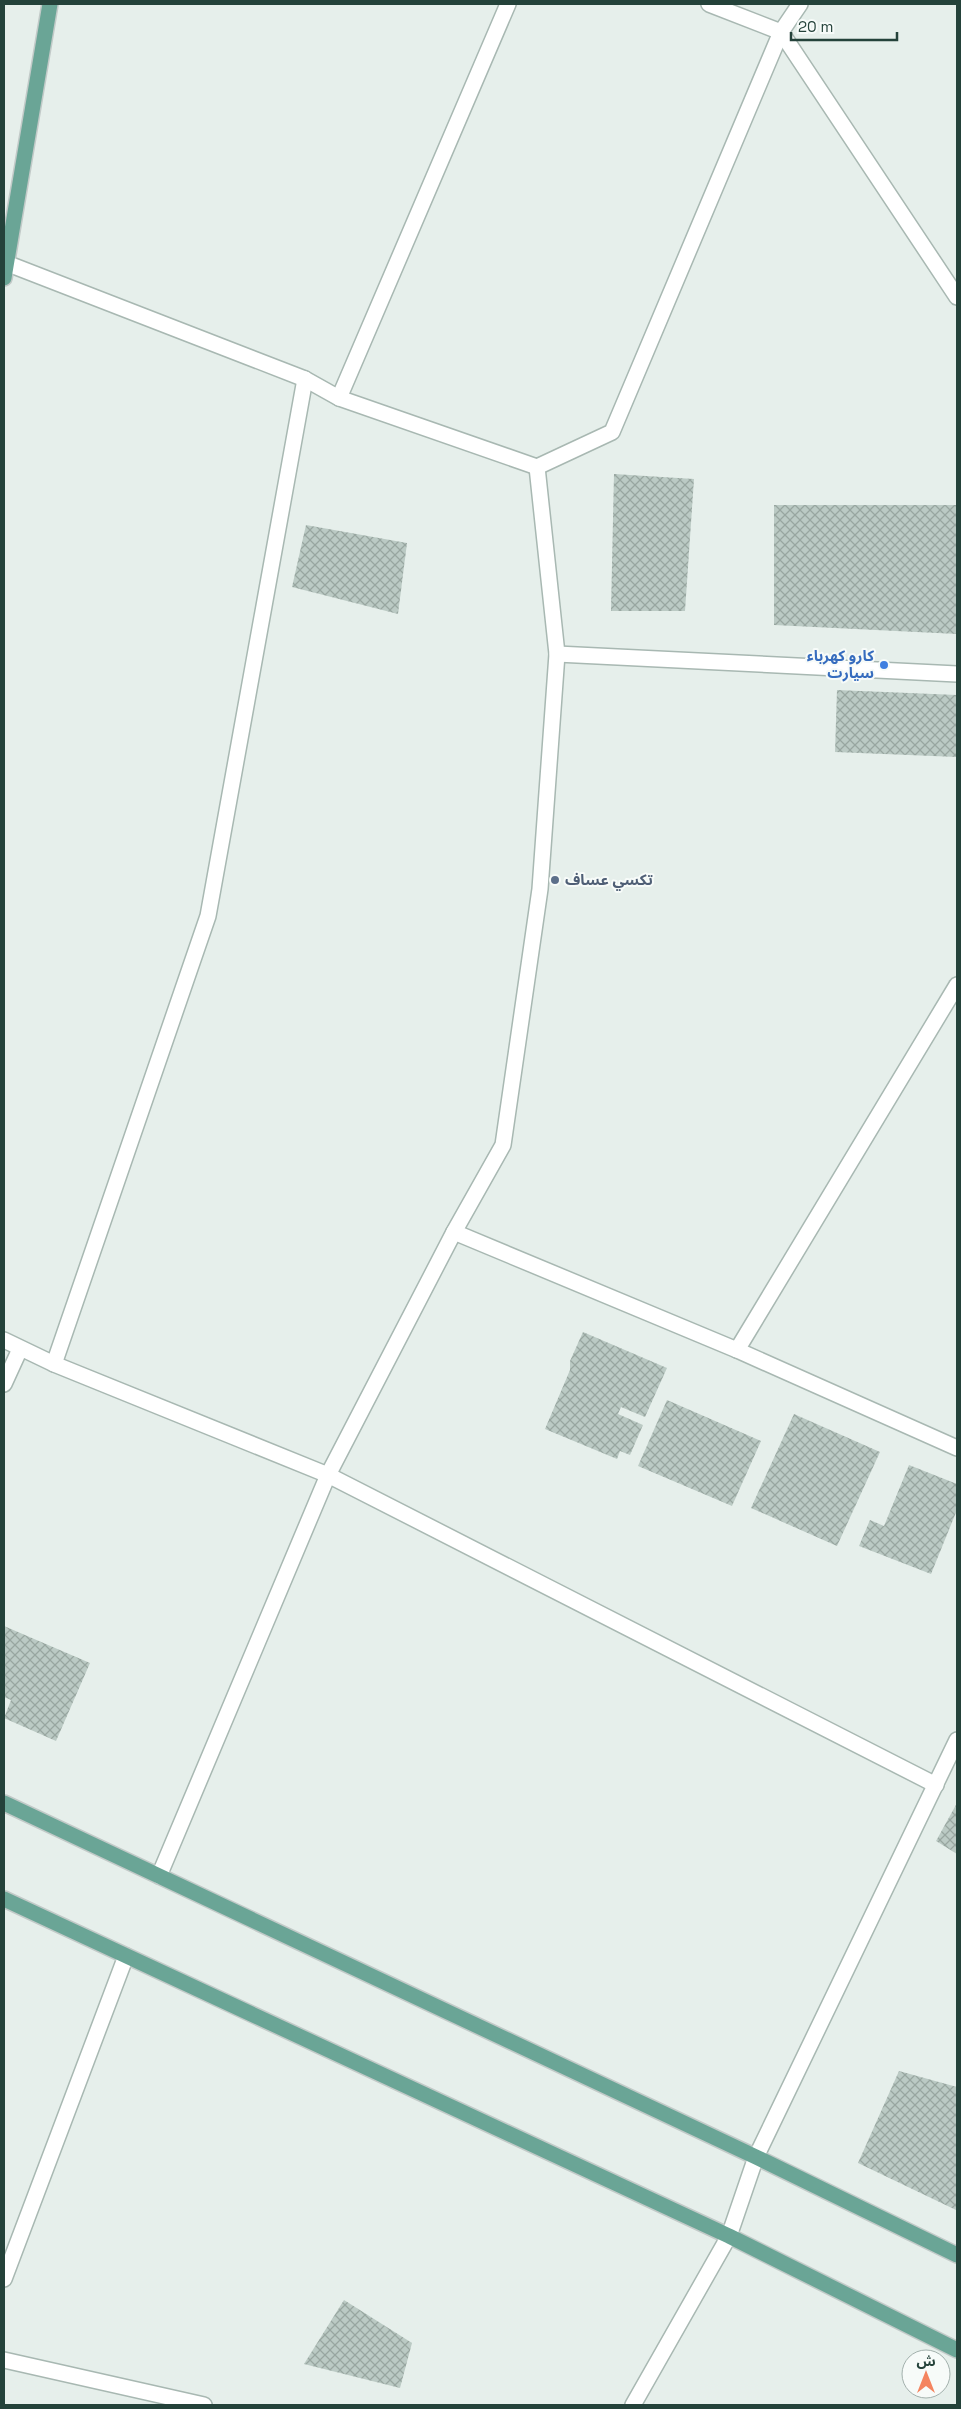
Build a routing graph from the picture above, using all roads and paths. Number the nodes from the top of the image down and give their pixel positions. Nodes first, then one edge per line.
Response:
1 (50, 4) edge
2 (508, 4) edge
3 (709, 4) edge
4 (800, 4) edge
5 (781, 32) junction
6 (6, 263) junction
7 (4, 278) edge
8 (957, 297) edge
9 (305, 379) junction
10 (339, 398) junction
11 (537, 467) junction
12 (557, 654) junction
13 (957, 674) edge
14 (957, 985) edge
15 (454, 1232) junction
16 (4, 1340) edge
17 (20, 1349) junction
18 (736, 1350) junction
19 (54, 1364) junction
20 (4, 1384) edge
21 (957, 1448) edge
22 (328, 1475) junction
23 (957, 1740) edge
24 (936, 1785) junction
25 (4, 1803) edge
26 (159, 1876) junction
27 (4, 1899) edge
28 (126, 1956) junction
29 (756, 2157) junction
30 (729, 2236) junction
31 (957, 2255) edge
32 (4, 2279) edge
33 (957, 2350) edge
34 (4, 2360) edge
35 (204, 2405) edge
36 (633, 2405) edge

1 - 6 main road
2 - 10 street
3 - 5 street
4 - 5 street
5 - 8 street
5 - 11 street
6 - 7 main road
6 - 9 street
9 - 10 street
9 - 19 street
10 - 11 street
11 - 12 street
12 - 13 street
12 - 15 street
14 - 18 street
15 - 18 street
15 - 22 street
16 - 17 street
17 - 19 street
17 - 20 street
18 - 21 street
19 - 22 street
22 - 24 street
22 - 26 street
23 - 24 street
24 - 29 street
25 - 26 main road
26 - 29 main road
27 - 28 main road
28 - 30 main road
28 - 32 street
29 - 30 street
29 - 31 main road
30 - 33 main road
30 - 36 street
34 - 35 street

